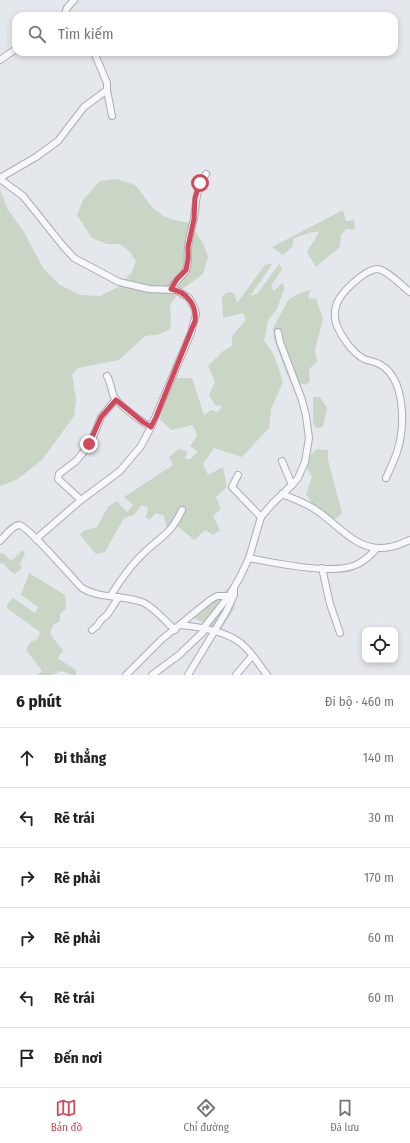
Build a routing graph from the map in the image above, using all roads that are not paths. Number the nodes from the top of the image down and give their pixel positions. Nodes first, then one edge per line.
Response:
1 (74, 0) edge
2 (66, 12) edge
3 (12, 52) edge
4 (96, 56) edge
5 (0, 60) edge
6 (107, 90) junction
7 (112, 116) dead end
8 (206, 174) dead end
9 (0, 179) edge
10 (171, 289) junction
11 (410, 292) edge
12 (278, 332) dead end
13 (107, 376) dead end
14 (116, 400) junction
15 (151, 427) junction
16 (282, 461) dead end
17 (238, 475) dead end
18 (386, 478) dead end
19 (292, 485) junction
20 (282, 494) junction
21 (82, 500) junction
22 (182, 510) dead end
23 (261, 517) junction
24 (36, 539) junction
25 (410, 540) edge
26 (0, 541) edge
27 (377, 548) junction
28 (249, 558) junction
29 (322, 568) junction
30 (234, 586) junction
31 (111, 595) junction
32 (229, 596) junction
33 (119, 597) junction
34 (187, 620) junction
35 (180, 625) junction
36 (205, 627) junction
37 (92, 630) dead end
38 (175, 630) junction
39 (214, 632) junction
40 (340, 633) dead end
41 (252, 656) junction
42 (191, 674) edge
43 (126, 675) edge
44 (152, 675) edge
45 (236, 675) edge
46 (267, 675) edge

1 - 2 street
3 - 5 street
4 - 6 street
6 - 7 street
6 - 9 street
8 - 10 street
9 - 10 street
10 - 15 street
11 - 18 street
12 - 19 street
13 - 14 street
14 - 15 street
14 - 21 street
15 - 21 street
16 - 19 street
17 - 23 street
19 - 20 street
20 - 23 street
20 - 27 street
21 - 24 street
22 - 31 street
23 - 28 street
24 - 26 street
24 - 31 street
25 - 27 street
27 - 29 street
28 - 29 street
28 - 30 street
29 - 40 street
30 - 32 street
30 - 39 street
31 - 33 street
32 - 34 street
32 - 36 street
33 - 37 street
33 - 38 street
34 - 35 street
34 - 36 street
35 - 36 street
35 - 38 street
36 - 39 street
36 - 44 street
38 - 43 street
39 - 41 street
39 - 42 street
41 - 45 street
41 - 46 street

